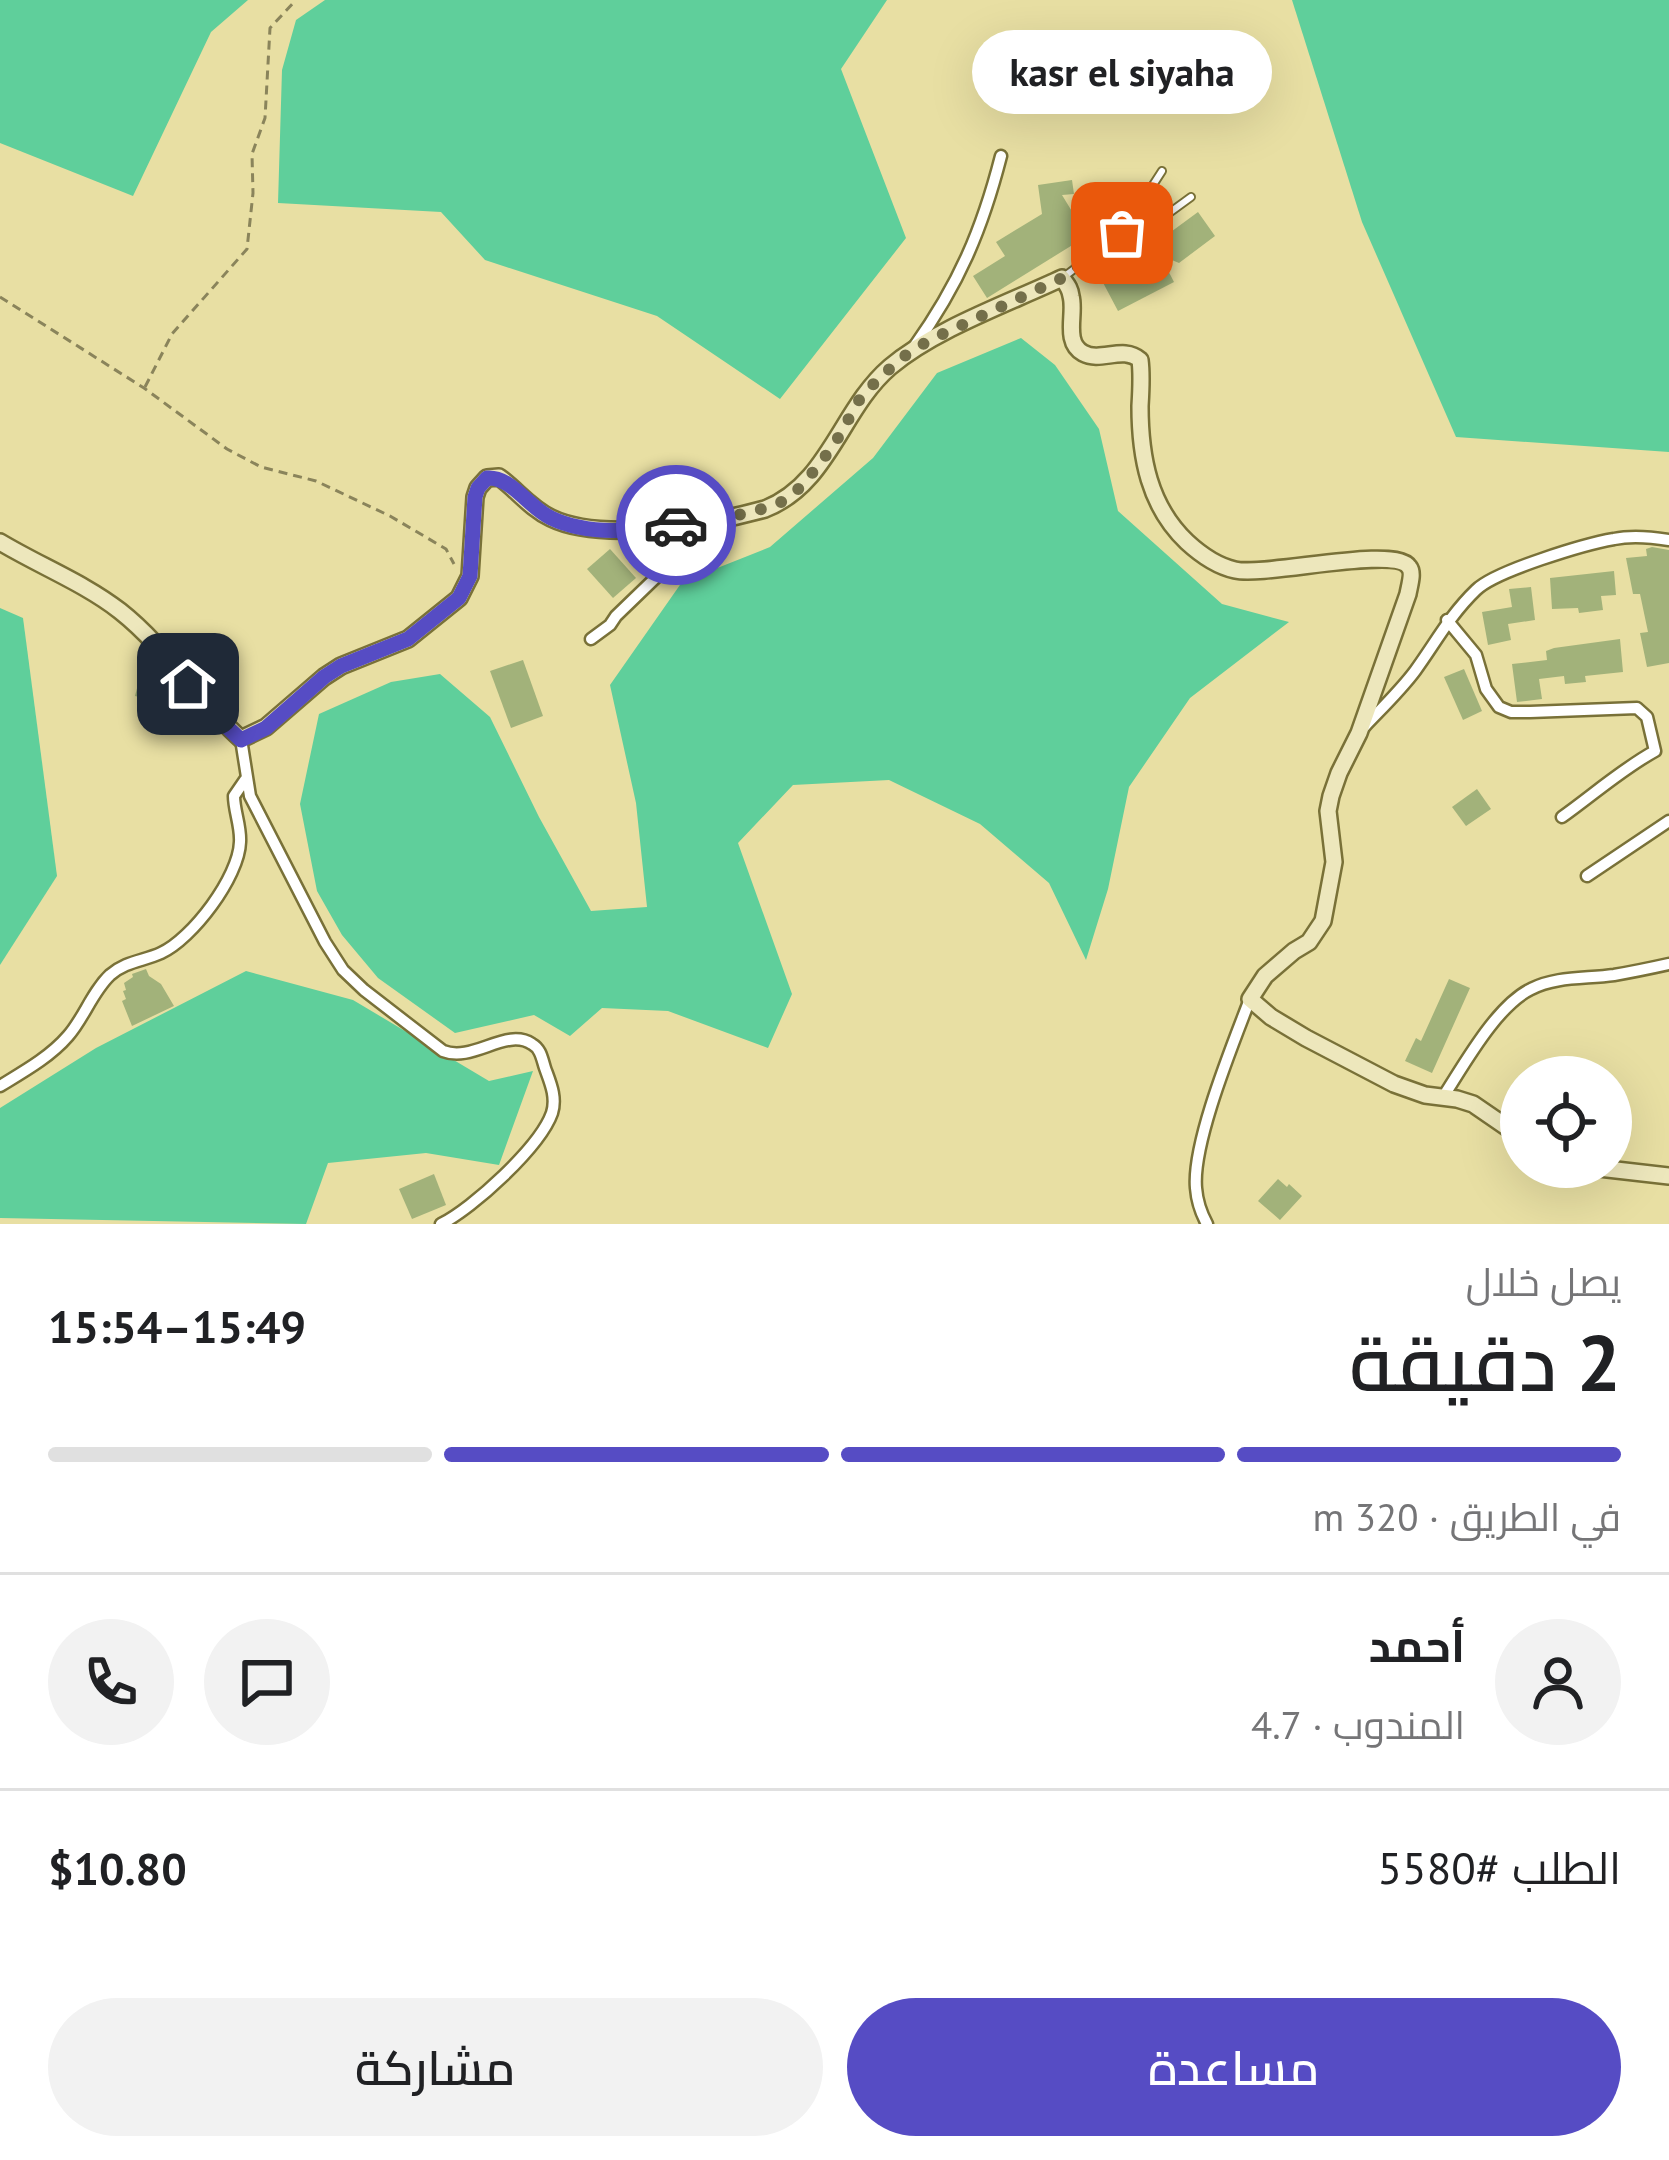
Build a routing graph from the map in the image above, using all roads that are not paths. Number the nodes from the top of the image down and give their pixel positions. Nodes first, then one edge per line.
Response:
1 (1001, 155) dead end
2 (1162, 172) dead end
3 (1191, 197) dead end
4 (1122, 233) junction
5 (1062, 278) junction
6 (912, 350) junction
7 (689, 524) junction
8 (1669, 539) edge
9 (0, 542) edge
10 (1447, 620) junction
11 (591, 639) dead end
12 (1359, 733) junction
13 (241, 740) junction
14 (1669, 748) edge
15 (1655, 751) junction
16 (245, 780) junction
17 (1562, 817) dead end
18 (1669, 821) edge
19 (1587, 876) dead end
20 (1669, 964) edge
21 (1250, 999) junction
22 (0, 1086) edge
23 (1442, 1097) junction
24 (1500, 1123) edge
25 (1632, 1172) edge
26 (1669, 1176) edge
27 (441, 1224) edge
28 (1207, 1224) edge

1 - 6 street
2 - 4 lane
3 - 4 lane
4 - 5 lane
5 - 6 street
5 - 12 street
6 - 7 street
7 - 11 street
7 - 13 street
8 - 10 street
9 - 13 street
10 - 12 street
10 - 15 street
12 - 21 street
13 - 16 street
14 - 15 street
15 - 17 street
16 - 22 street
16 - 27 street
18 - 19 street
20 - 23 street
21 - 23 street
21 - 28 street
23 - 24 street
25 - 26 street

